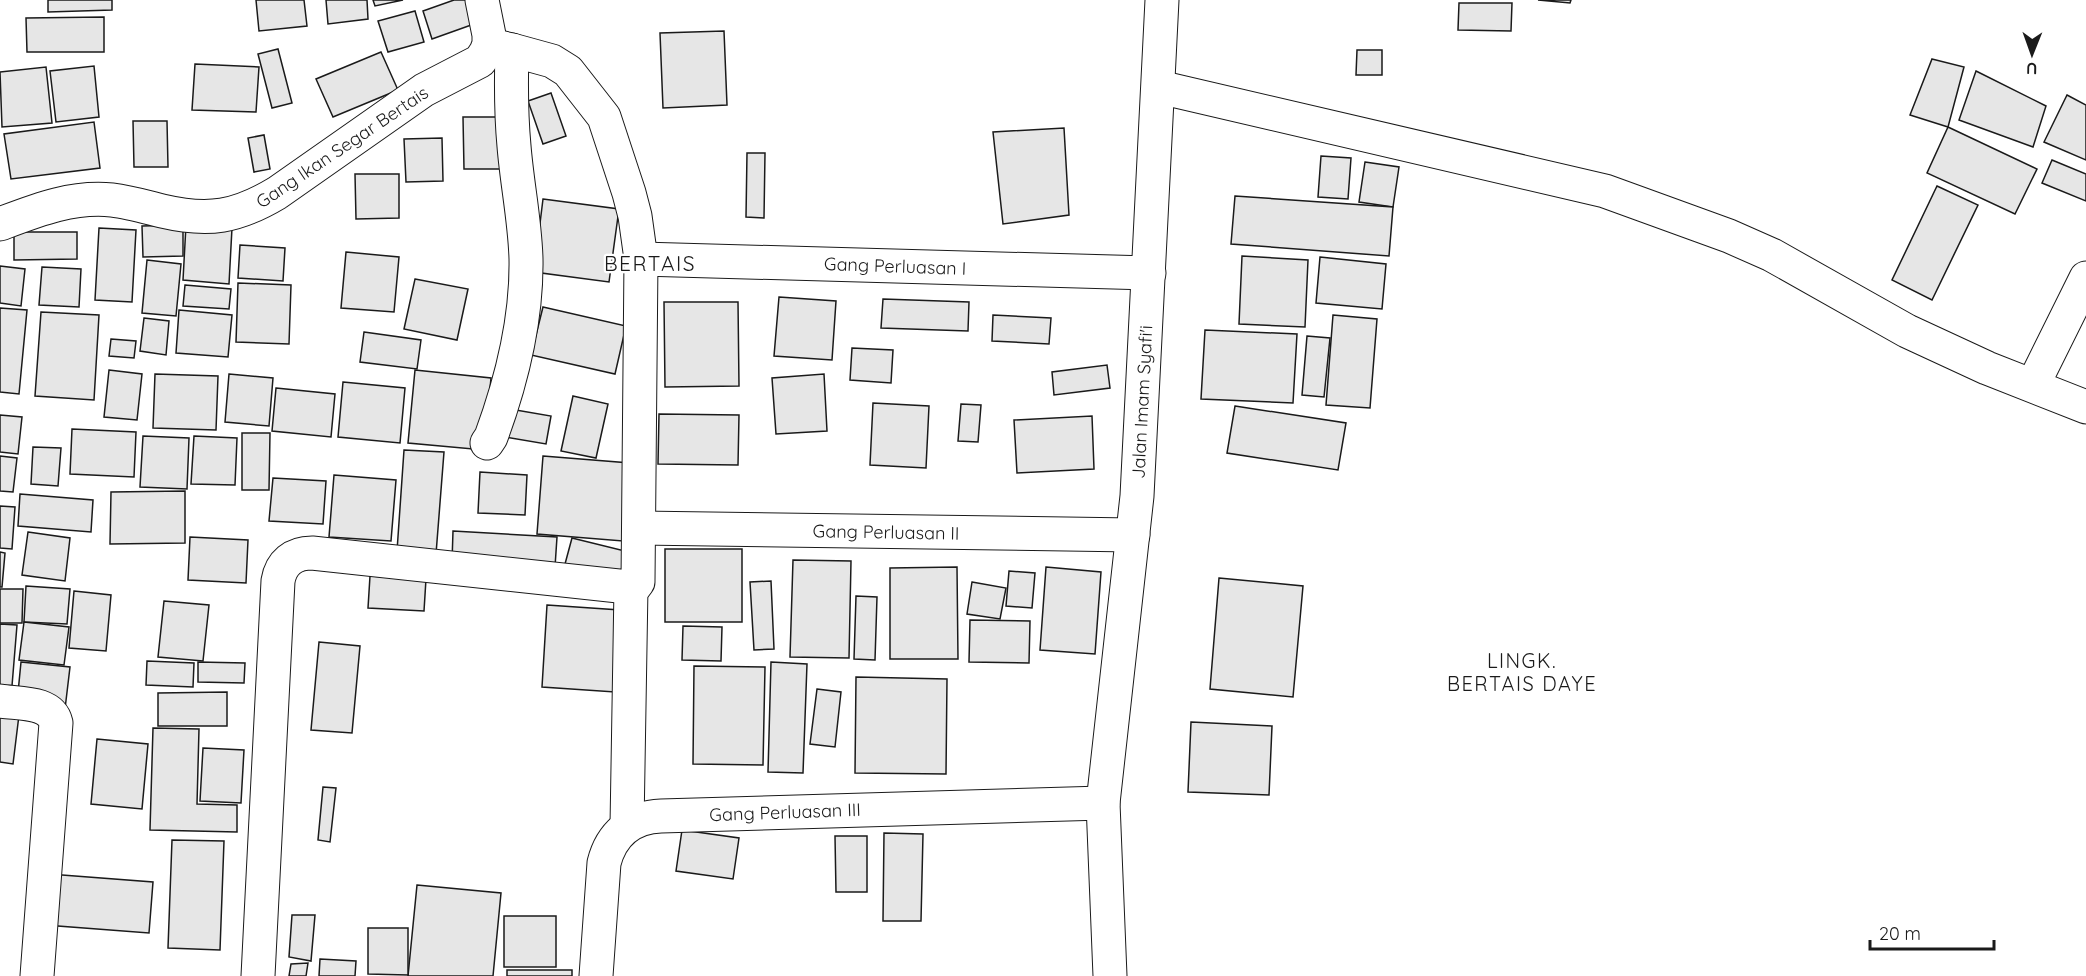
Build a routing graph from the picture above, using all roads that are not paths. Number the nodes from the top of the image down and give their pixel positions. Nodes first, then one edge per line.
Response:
1 (482, 0) edge
2 (1162, 0) edge
3 (490, 54) junction
4 (1159, 87) junction
5 (0, 224) edge
6 (641, 259) junction
7 (1149, 273) junction
8 (2086, 278) edge
9 (2033, 385) junction
10 (2086, 407) edge
11 (487, 443) dead end
12 (639, 528) junction
13 (1133, 535) junction
14 (631, 586) junction
15 (0, 701) edge
16 (1103, 803) junction
17 (627, 826) junction
18 (37, 976) edge
19 (258, 976) edge
20 (596, 976) edge
21 (1110, 976) edge

1 - 3 street
2 - 4 street, Jalan Imam Syafi'i
3 - 5 street, Gang Ikan Segar Bertais
3 - 6 street
3 - 11 street
4 - 7 street, Jalan Imam Syafi'i
4 - 9 street
6 - 7 street, Gang Perluasan I
6 - 12 street
7 - 13 street, Jalan Imam Syafi'i
8 - 9 street
9 - 10 street
12 - 13 street, Gang Perluasan II
12 - 14 street
13 - 16 street, Jalan Imam Syafi'i
14 - 17 street
14 - 19 street
15 - 18 street
16 - 17 street, Gang Perluasan III
16 - 21 street, Jalan Imam Syafi'i
17 - 20 street

